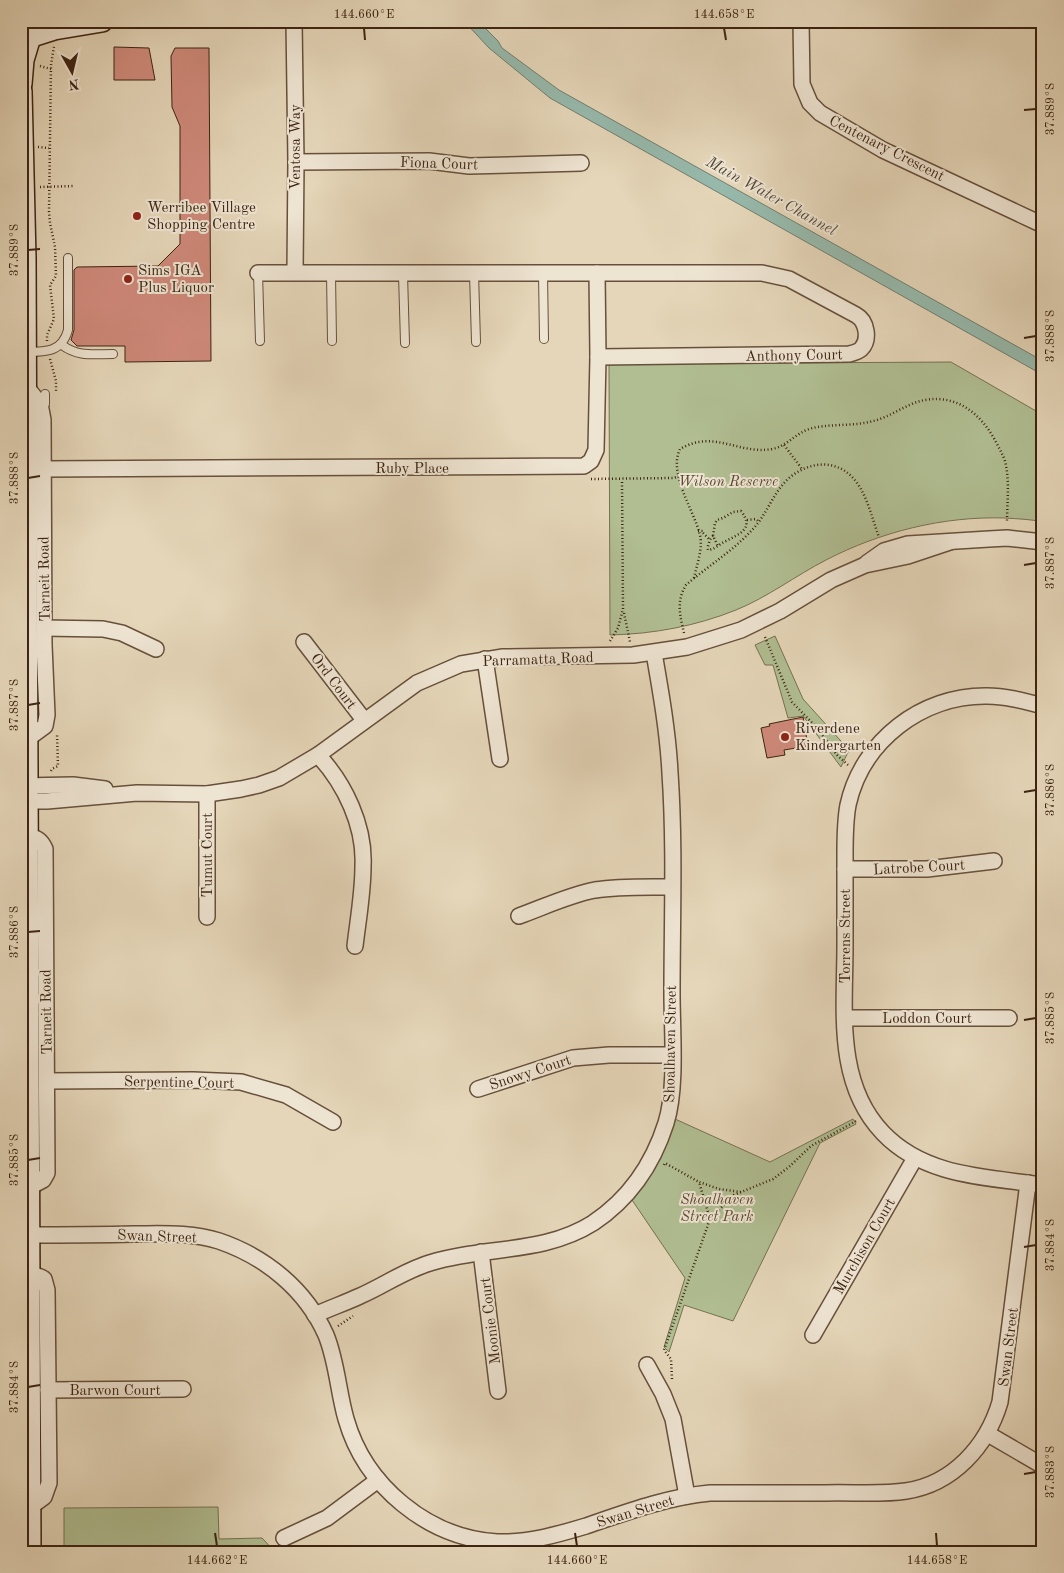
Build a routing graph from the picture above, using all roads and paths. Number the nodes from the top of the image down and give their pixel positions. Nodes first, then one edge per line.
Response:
1 (102, 21) edge
2 (294, 21) edge
3 (801, 21) edge
4 (30, 35) edge
5 (21, 84) edge
6 (21, 91) edge
7 (296, 162) junction
8 (581, 163) dead end
9 (75, 186) dead end
10 (25, 187) junction
11 (1043, 225) edge
12 (23, 258) edge
13 (68, 258) dead end
14 (295, 272) junction
15 (258, 273) joint
16 (474, 273) junction
17 (543, 273) junction
18 (597, 273) junction
19 (330, 274) junction
20 (403, 274) junction
21 (23, 298) edge
22 (544, 339) dead end
23 (260, 341) dead end
24 (332, 341) dead end
25 (476, 342) dead end
26 (405, 343) dead end
27 (62, 344) junction
28 (25, 352) junction
29 (113, 354) dead end
30 (598, 357) junction
31 (25, 385) junction
32 (784, 445) junction
33 (42, 469) junction
34 (802, 469) junction
35 (622, 479) dead end
36 (747, 520) junction
37 (759, 522) junction
38 (1007, 522) dead end
39 (698, 531) junction
40 (24, 535) edge
41 (713, 536) junction
42 (710, 540) junction
43 (950, 542) junction
44 (1043, 542) edge
45 (718, 546) junction
46 (884, 551) junction
47 (866, 564) junction
48 (694, 578) junction
49 (623, 610) junction
50 (44, 628) junction
51 (765, 637) dead end
52 (304, 642) dead end
53 (687, 647) junction
54 (156, 649) dead end
55 (654, 653) junction
56 (633, 655) junction
57 (599, 656) junction
58 (484, 659) junction
59 (1043, 706) edge
60 (364, 720) junction
61 (26, 740) junction
62 (318, 755) junction
63 (500, 759) dead end
64 (848, 765) dead end
65 (24, 793) edge
66 (206, 794) junction
67 (24, 838) edge
68 (994, 861) dead end
69 (845, 869) junction
70 (672, 887) junction
71 (519, 916) dead end
72 (207, 917) dead end
73 (355, 946) dead end
74 (24, 1010) edge
75 (845, 1018) junction
76 (1009, 1018) dead end
77 (24, 1053) edge
78 (672, 1055) junction
79 (46, 1080) junction
80 (478, 1089) dead end
81 (868, 1114) junction
82 (333, 1122) dead end
83 (915, 1158) junction
84 (1036, 1184) edge
85 (28, 1188) junction
86 (741, 1192) junction
87 (710, 1219) junction
88 (25, 1235) edge
89 (481, 1252) junction
90 (25, 1275) edge
91 (318, 1321) junction
92 (813, 1335) dead end
93 (648, 1365) dead end
94 (672, 1381) dead end
95 (183, 1389) dead end
96 (48, 1390) junction
97 (498, 1390) dead end
98 (988, 1434) junction
99 (1043, 1466) edge
100 (378, 1480) junction
101 (687, 1496) junction
102 (29, 1508) junction
103 (284, 1538) dead end
104 (30, 1552) edge

1 - 4 main road
2 - 7 street, Ventosa Way
3 - 11 street, Centenary Crescent
4 - 5 main road
6 - 10 main road, Tarneit Road
7 - 8 street, Fiona Court
7 - 14 street, Ventosa Way
9 - 10 path
10 - 12 main road, Tarneit Road
12 - 21 main road, Tarneit Road
13 - 27 lane
14 - 15 street
14 - 19 street
15 - 23 lane
16 - 17 street
16 - 20 street
16 - 25 lane
17 - 18 street
17 - 22 lane
18 - 30 street, Ruby Place
18 - 30 street, Anthony Court
19 - 20 street
19 - 24 lane
20 - 26 lane
21 - 28 main road, Tarneit Road
27 - 28 lane
27 - 29 lane
28 - 31 main road, Tarneit Road
30 - 33 street, Ruby Place
31 - 33 street, Tarneit Road
31 - 40 main road, Tarneit Road
32 - 34 path
32 - 38 path
32 - 39 path
33 - 50 street, Tarneit Road
34 - 37 path
34 - 46 path
35 - 49 path
36 - 37 path
36 - 41 path
36 - 45 path
37 - 48 path
39 - 42 path
39 - 48 path
40 - 61 main road, Tarneit Road
41 - 42 path
41 - 45 path
42 - 45 path
43 - 44 street, Parramatta Road
43 - 46 street, Parramatta Road
43 - 47 street, Parramatta Road
46 - 47 street, Parramatta Road
47 - 53 street, Parramatta Road
48 - 53 path
49 - 56 path
49 - 57 path
50 - 54 street
50 - 61 street, Tarneit Road
51 - 64 path
52 - 60 street, Ord Court
53 - 55 street, Parramatta Road
55 - 56 street, Parramatta Road
55 - 70 street, Shoalhaven Street
56 - 57 street, Parramatta Road
57 - 58 street, Parramatta Road
58 - 60 street, Parramatta Road
58 - 63 street
59 - 69 street, Torrens Street
60 - 62 street, Parramatta Road
61 - 65 main road, Tarneit Road
62 - 66 street, Parramatta Road
62 - 73 street
65 - 66 street, Parramatta Road
65 - 67 main road, Tarneit Road
66 - 72 street, Tumut Court
67 - 74 main road, Tarneit Road
67 - 79 street, Tarneit Road
68 - 69 street, Latrobe Court
69 - 75 street, Torrens Street
70 - 71 street
70 - 78 street, Shoalhaven Street
74 - 77 main road, Tarneit Road
75 - 76 street, Loddon Court
75 - 81 street, Torrens Street
77 - 85 main road, Tarneit Road
78 - 80 street, Snowy Court
78 - 89 street, Shoalhaven Street
79 - 82 street, Serpentine Court
79 - 85 street, Tarneit Road
81 - 83 street, Torrens Street
81 - 86 path
83 - 84 street, Torrens Street
83 - 92 street, Murchison Court
84 - 98 street, Swan Street
85 - 88 main road, Tarneit Road
86 - 87 path
86 - 87 path
87 - 94 path
88 - 90 main road, Tarneit Road
88 - 91 street, Swan Street
89 - 91 street, Shoalhaven Street
89 - 97 street, Moonie Court
90 - 96 street
90 - 102 main road, Tarneit Road
91 - 100 street, Swan Street
93 - 101 street
95 - 96 street, Barwon Court
96 - 102 street
98 - 99 street
98 - 101 street, Swan Street
100 - 101 street, Swan Street
100 - 103 street
102 - 104 main road, Tarneit Road

